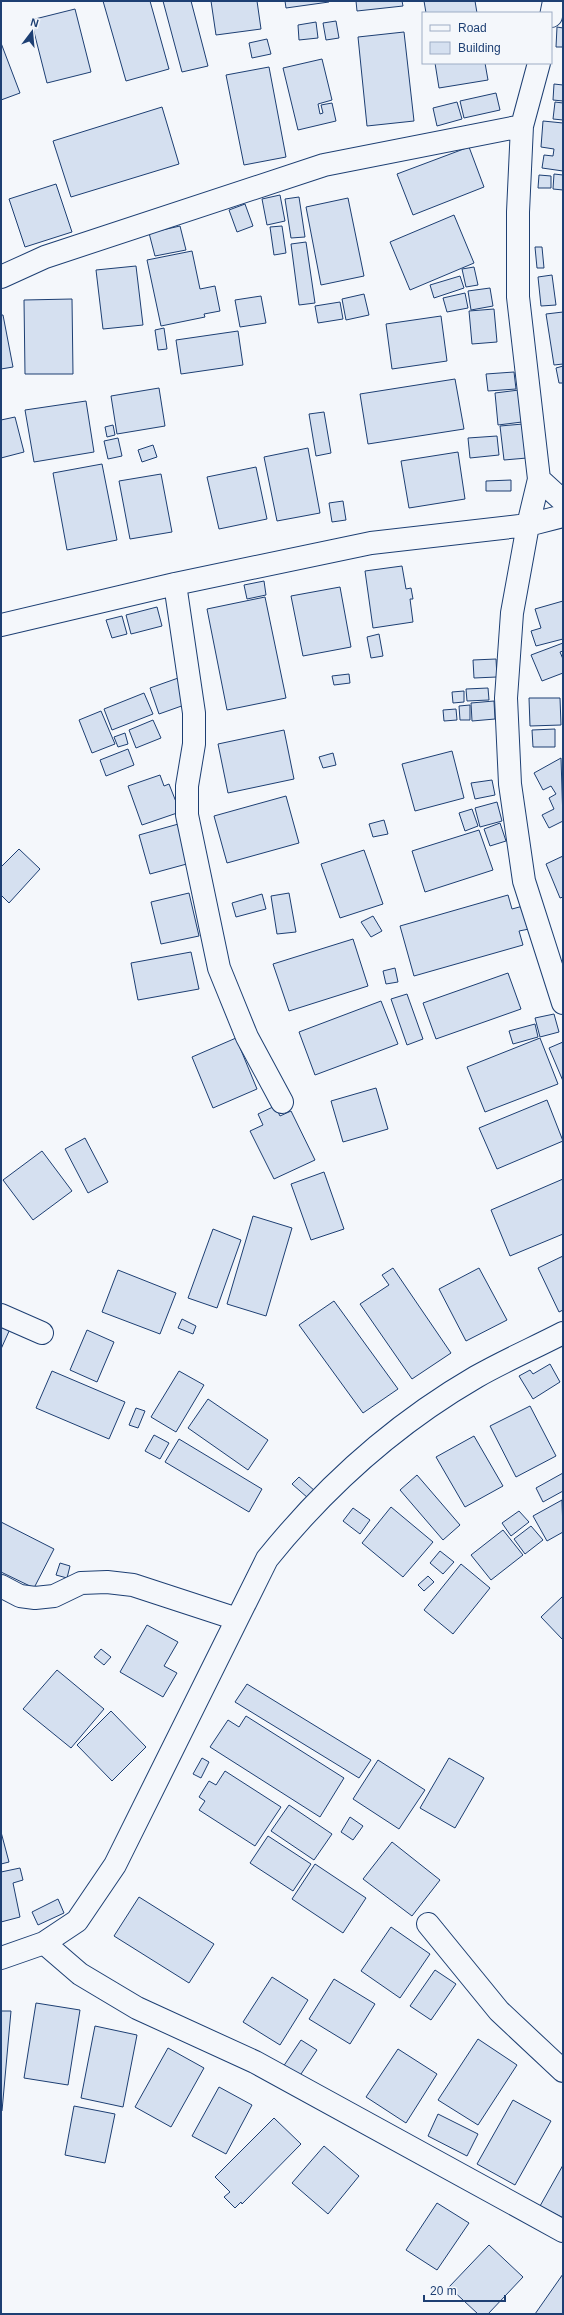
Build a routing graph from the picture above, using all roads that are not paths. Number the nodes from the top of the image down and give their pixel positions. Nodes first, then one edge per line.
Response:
1 (539, 64) edge
2 (522, 126) junction
3 (1, 277) edge
4 (539, 479) junction
5 (563, 500) edge
6 (563, 516) edge
7 (528, 525) junction
8 (175, 584) junction
9 (1, 625) edge
10 (563, 1003) edge
11 (282, 1102) dead end
12 (1, 1315) edge
13 (42, 1333) dead end
14 (563, 1333) edge
15 (1, 1586) edge
16 (237, 1619) junction
17 (428, 1924) dead end
18 (44, 1944) junction
19 (1, 1958) edge
20 (563, 2071) edge
21 (563, 2232) edge

1 - 2 street
2 - 3 street
2 - 4 street
4 - 5 street
4 - 7 street
6 - 7 street
7 - 8 street
7 - 10 street
8 - 9 street
8 - 11 street
12 - 13 street
14 - 16 street
15 - 16 street
16 - 18 street
17 - 20 street
18 - 19 street
18 - 21 street

